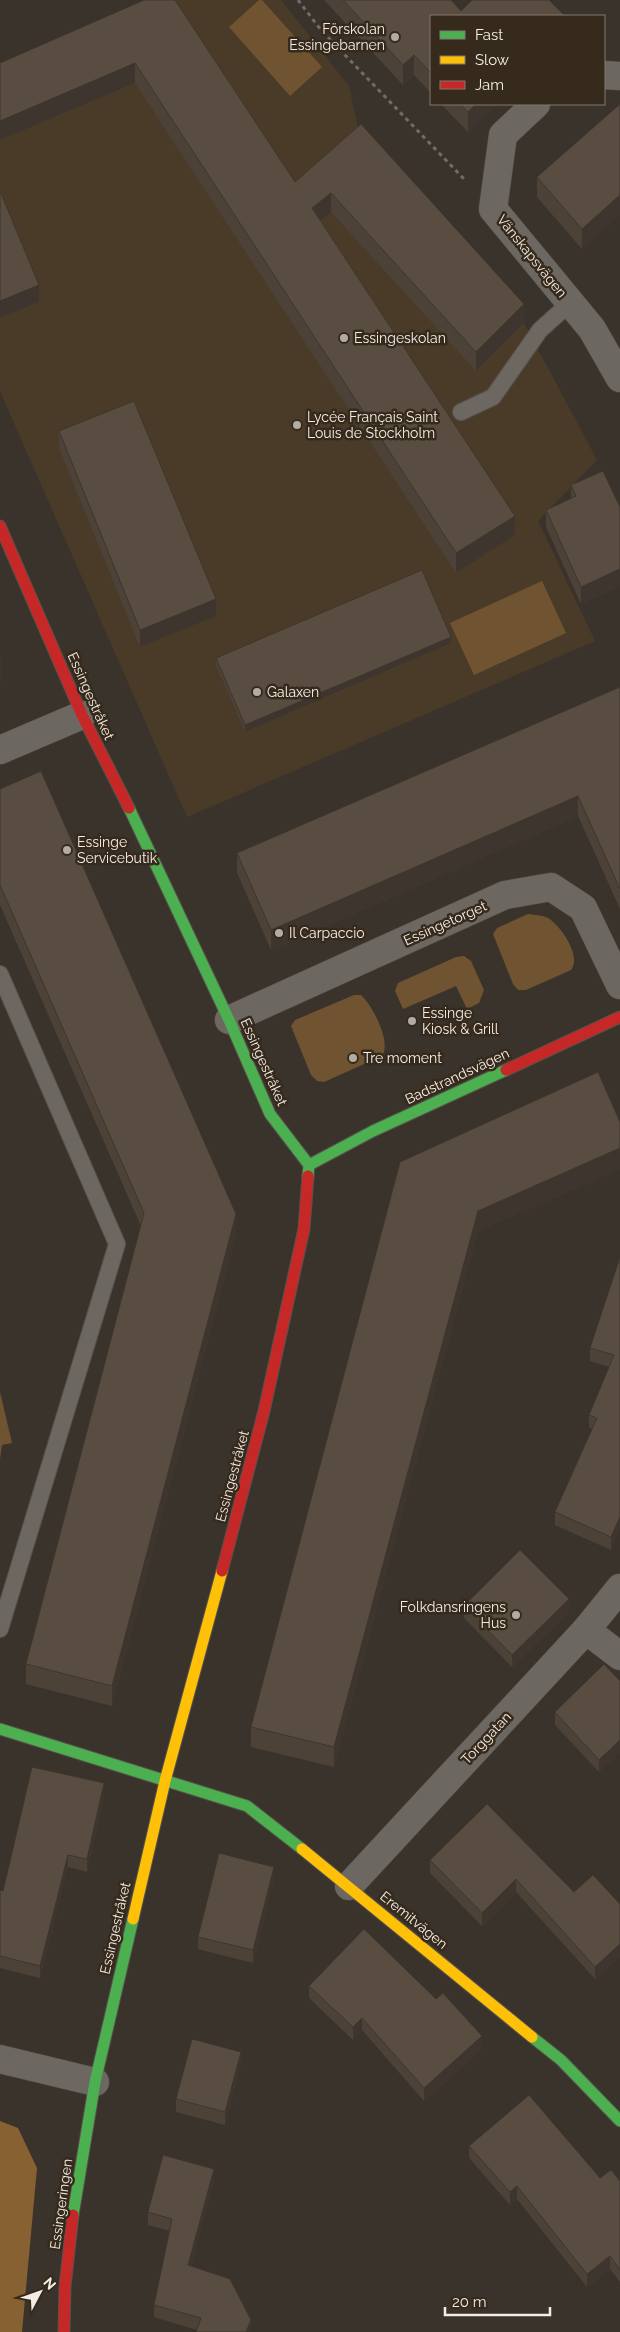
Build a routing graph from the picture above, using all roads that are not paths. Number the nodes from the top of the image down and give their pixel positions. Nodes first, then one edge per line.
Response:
1 (605, 75) edge
2 (620, 76) edge
3 (535, 105) edge
4 (570, 304) junction
5 (620, 378) edge
6 (461, 412) dead end
7 (0, 526) edge
8 (82, 715) junction
9 (0, 750) edge
10 (0, 974) edge
11 (620, 985) edge
12 (229, 1020) junction
13 (619, 1020) edge
14 (309, 1165) junction
15 (620, 1588) edge
16 (0, 1629) edge
17 (586, 1630) junction
18 (620, 1656) edge
19 (0, 1729) edge
20 (165, 1781) junction
21 (349, 1886) junction
22 (0, 2059) edge
23 (95, 2082) junction
24 (620, 2121) edge
25 (64, 2332) edge

1 - 2 street
3 - 4 street, Vänskapsvägen
4 - 5 street, Vänskapsvägen
4 - 6 lane
7 - 8 street, Essingestråket
8 - 9 street
8 - 12 street, Essingestråket
10 - 16 lane
11 - 12 street, Essingetorget
12 - 14 street, Essingestråket
13 - 14 street, Badstrandsvägen
14 - 20 street, Essingestråket
15 - 17 street, Torggatan
17 - 18 street
17 - 21 street, Torggatan
19 - 20 street
20 - 21 street, Eremitvägen
20 - 23 street, Essingestråket
21 - 24 street, Eremitvägen
22 - 23 street
23 - 25 street, Essingeringen

